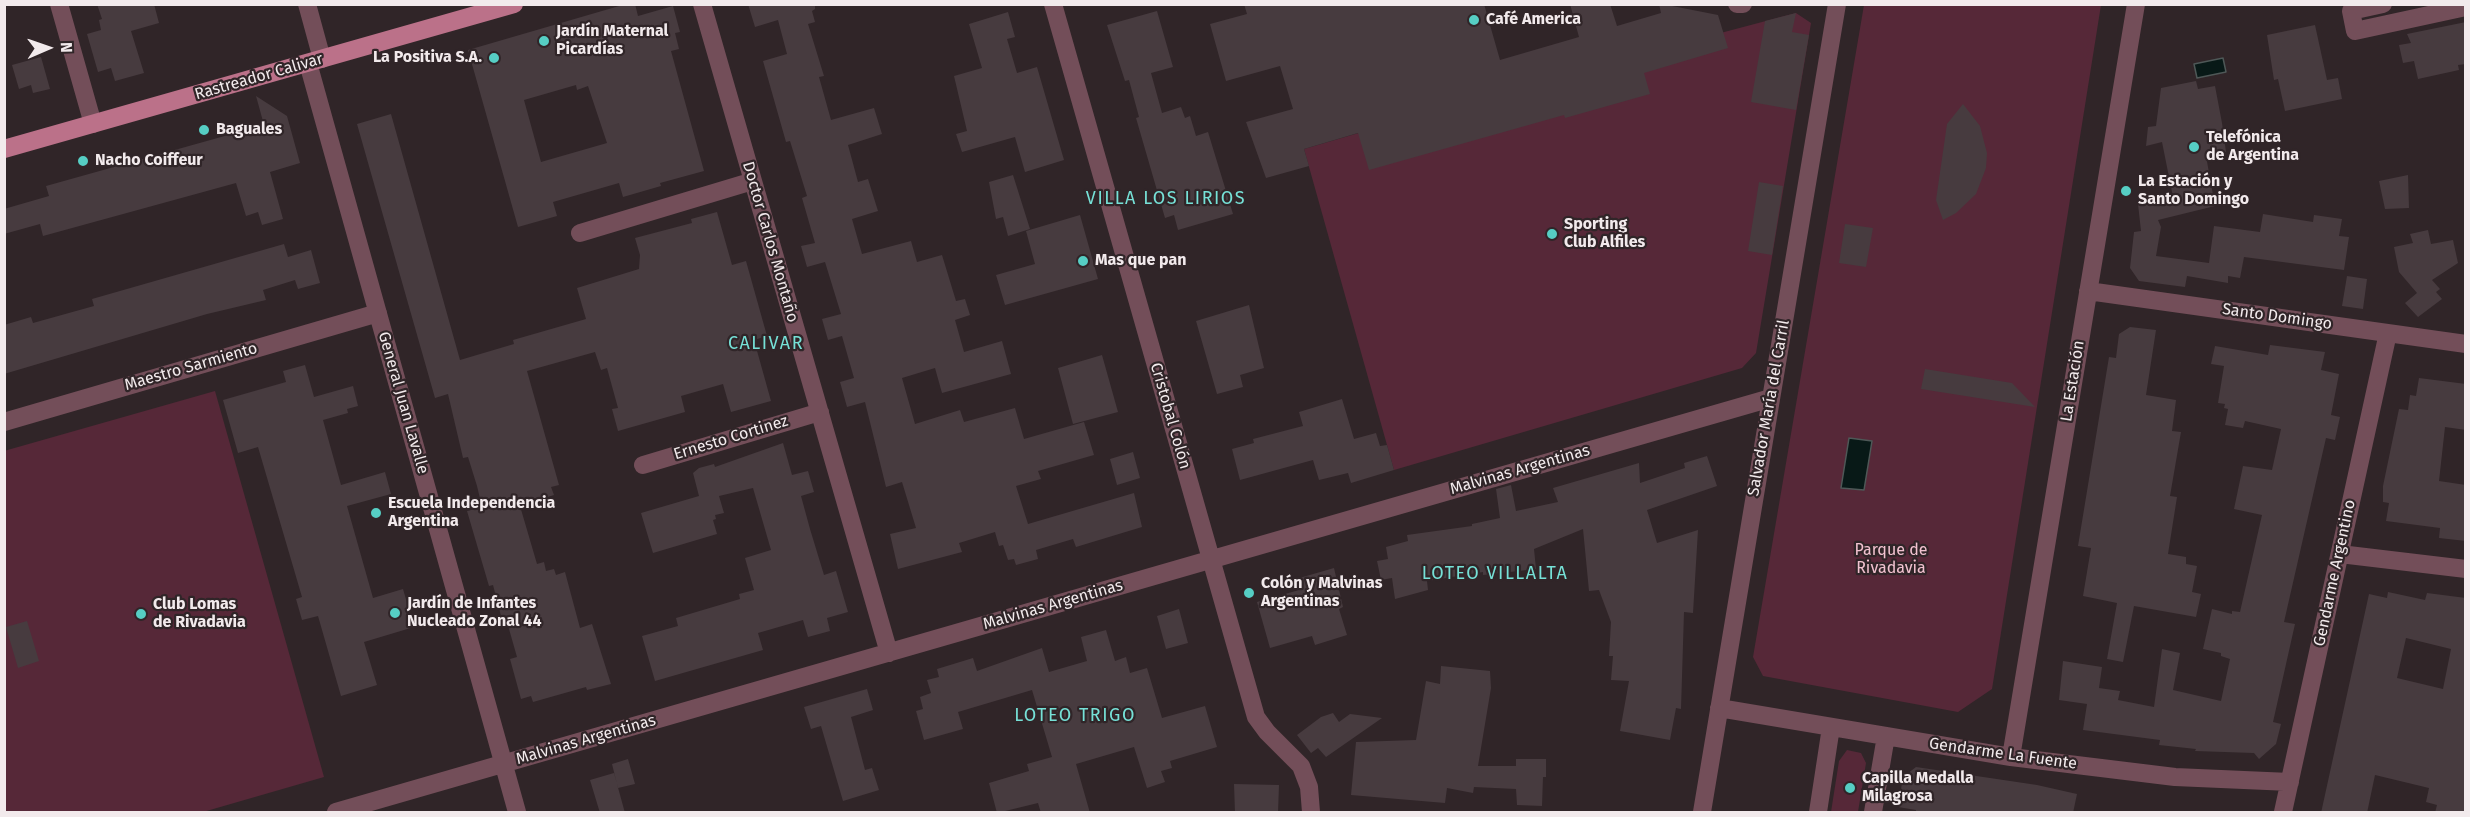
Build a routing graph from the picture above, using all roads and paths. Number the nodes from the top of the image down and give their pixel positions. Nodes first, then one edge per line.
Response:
1 (59, 4) edge
2 (307, 4) edge
3 (514, 4) edge
4 (702, 4) edge
5 (1053, 4) edge
6 (1837, 4) edge
7 (2136, 4) edge
8 (2383, 4) edge
9 (2466, 7) edge
10 (461, 12) edge
11 (315, 61) junction
12 (93, 124) junction
13 (4, 149) edge
14 (753, 182) junction
15 (580, 233) dead end
16 (2088, 291) junction
17 (378, 313) junction
18 (2388, 333) junction
19 (2466, 344) edge
20 (1771, 398) junction
21 (820, 412) junction
22 (4, 422) edge
23 (643, 465) dead end
24 (2340, 554) junction
25 (1211, 560) junction
26 (2466, 569) edge
27 (889, 653) junction
28 (1719, 708) junction
29 (1831, 727) junction
30 (1886, 736) junction
31 (2011, 757) junction
32 (504, 764) junction
33 (2290, 782) junction
34 (336, 813) edge
35 (517, 813) edge
36 (1311, 813) edge
37 (1702, 813) edge
38 (1818, 813) edge
39 (1873, 813) edge
40 (2283, 813) edge

1 - 12 street
2 - 11 street, General Juan Lavalle
3 - 10 main road, Rastreador Calivar
4 - 14 street, Doctor Carlos Montaño
5 - 25 street, Cristobal Colón
6 - 20 street, Salvador María del Carril
7 - 16 street, La Estación
8 - 9 street
10 - 11 main road, Rastreador Calivar
11 - 12 main road, Rastreador Calivar
11 - 17 street, General Juan Lavalle
12 - 13 main road, Rastreador Calivar
14 - 15 street
14 - 21 street, Doctor Carlos Montaño
16 - 18 street, Santo Domingo
16 - 31 street, La Estación
17 - 22 street, Maestro Sarmiento
17 - 32 street, General Juan Lavalle
18 - 19 street, Santo Domingo
18 - 24 street, Gendarme Argentino
20 - 25 street, Malvinas Argentinas
20 - 28 street, Salvador María del Carril
21 - 23 street, Ernesto Cortinez
21 - 27 street, Doctor Carlos Montaño
24 - 26 street
24 - 33 street, Gendarme Argentino
25 - 27 street, Malvinas Argentinas
25 - 36 street, Cristobal Colón
27 - 32 street, Malvinas Argentinas
28 - 29 street, Gendarme La Fuente
28 - 37 street, Salvador María del Carril
29 - 30 street, Gendarme La Fuente
29 - 38 street
30 - 31 street, Gendarme La Fuente
30 - 39 street
31 - 33 street, Gendarme La Fuente
32 - 34 street, Malvinas Argentinas
32 - 35 street, General Juan Lavalle
33 - 40 street, Gendarme Argentino

